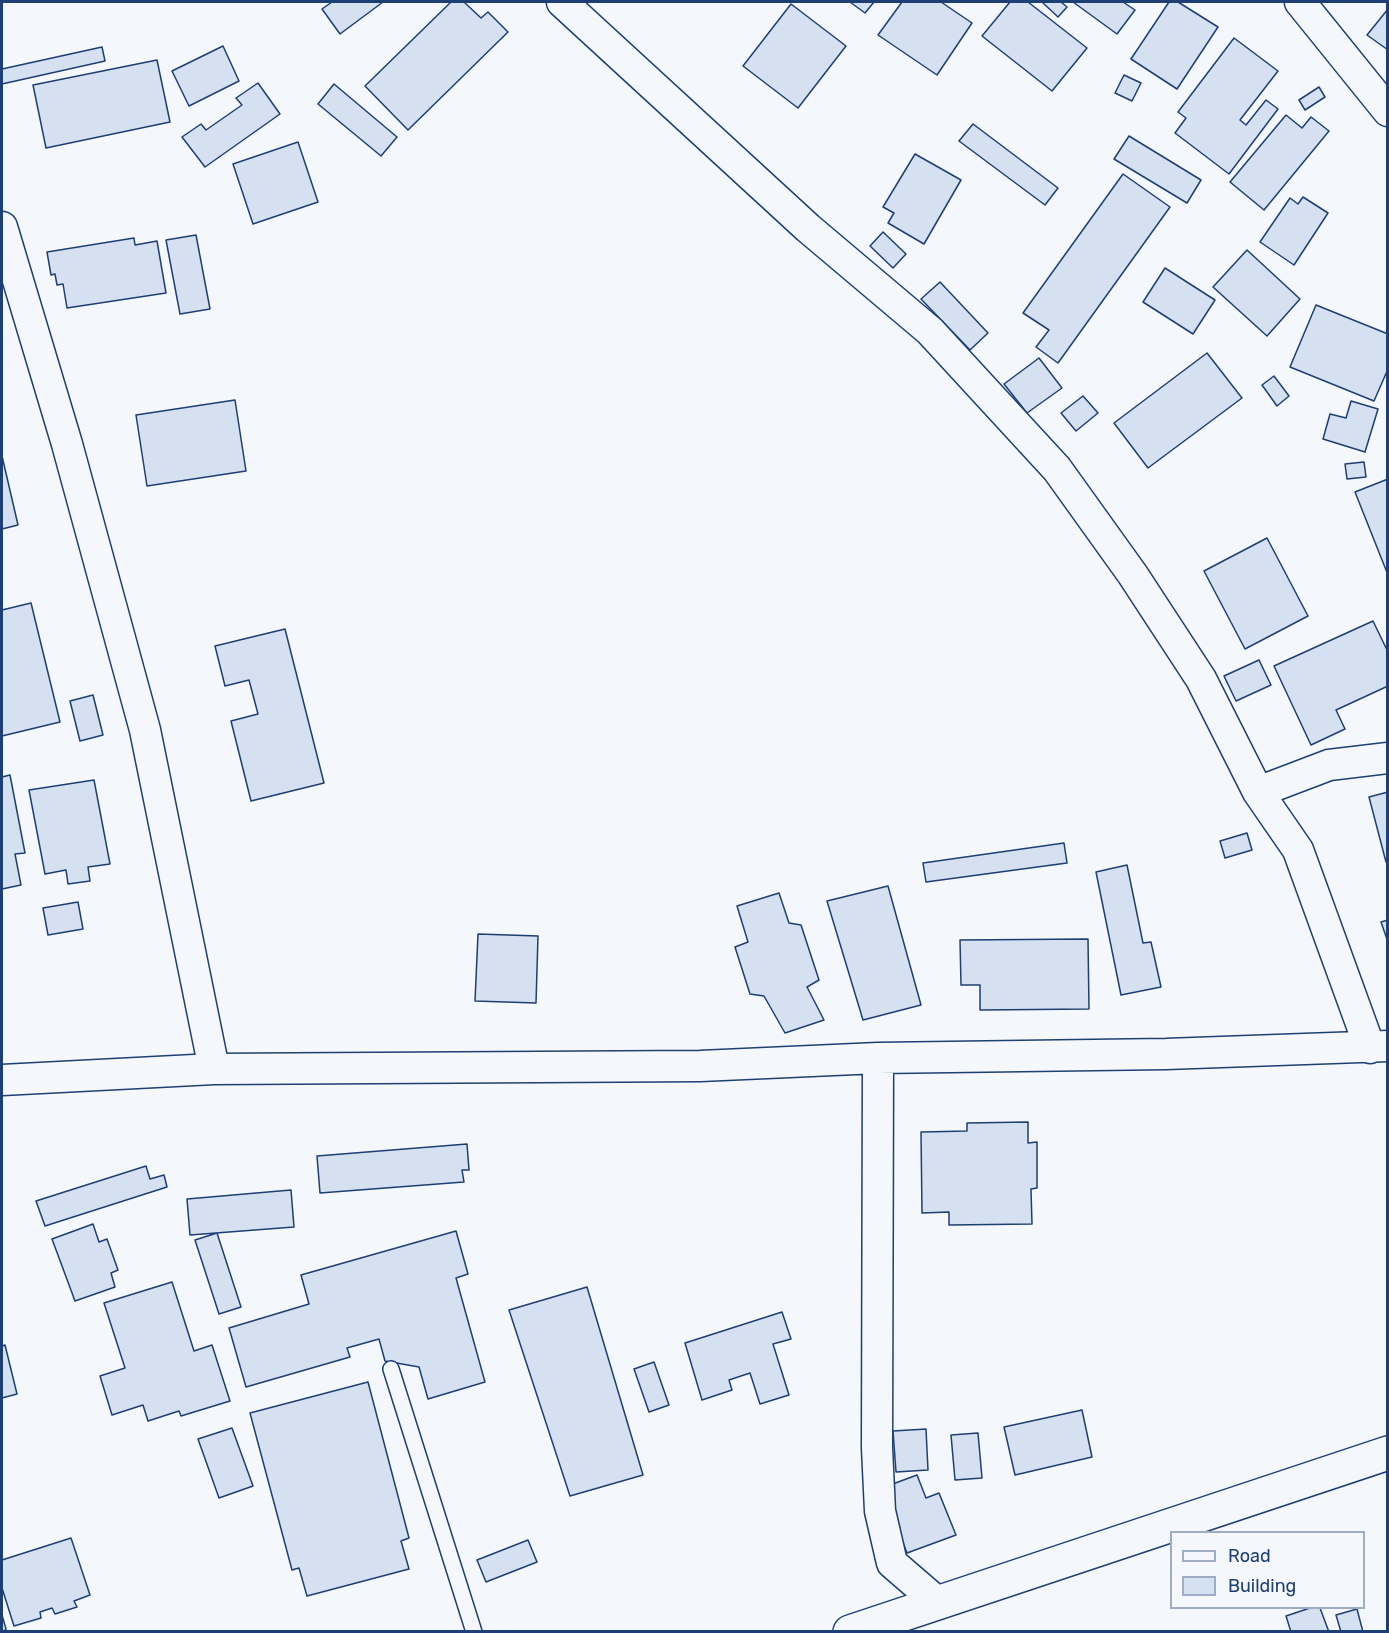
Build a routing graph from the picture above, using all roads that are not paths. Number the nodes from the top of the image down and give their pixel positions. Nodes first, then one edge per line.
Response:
1 (562, 2) edge
2 (1300, 2) edge
3 (1388, 111) edge
4 (2, 230) edge
5 (1388, 758) edge
6 (1258, 792) junction
7 (1379, 1047) edge
8 (878, 1058) junction
9 (214, 1069) junction
10 (2, 1080) edge
11 (391, 1369) dead end
12 (1388, 1453) edge
13 (936, 1601) junction
14 (474, 1632) edge
15 (850, 1632) edge

1 - 6 street
2 - 3 street
4 - 9 street
5 - 6 street
6 - 7 street
7 - 8 street
8 - 9 street
8 - 13 street
9 - 10 street
11 - 14 lane
12 - 13 main road
13 - 15 main road

